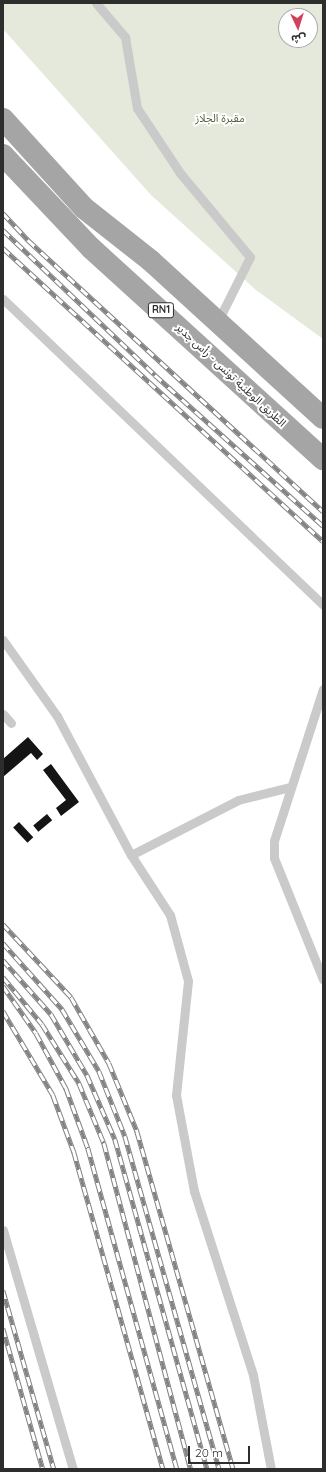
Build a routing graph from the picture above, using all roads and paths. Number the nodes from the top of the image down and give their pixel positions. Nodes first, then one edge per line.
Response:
1 (96, 3) edge
2 (3, 119) edge
3 (3, 155) edge
4 (3, 298) edge
5 (218, 321) junction
6 (323, 418) edge
7 (323, 459) edge
8 (323, 605) edge
9 (3, 640) edge
10 (323, 689) edge
11 (3, 714) edge
12 (11, 723) dead end
13 (290, 786) junction
14 (131, 855) junction
15 (323, 979) edge
16 (3, 1230) edge
17 (73, 1469) edge
18 (271, 1469) edge

1 - 5 lane
2 - 5 main road, RN1
3 - 7 main road, الطريق الوطنية تونس - رأس جدير / RN1
4 - 8 lane
5 - 6 main road, RN1
9 - 14 lane
10 - 13 lane
11 - 12 lane
13 - 14 lane
13 - 15 lane
14 - 18 lane
16 - 17 lane

